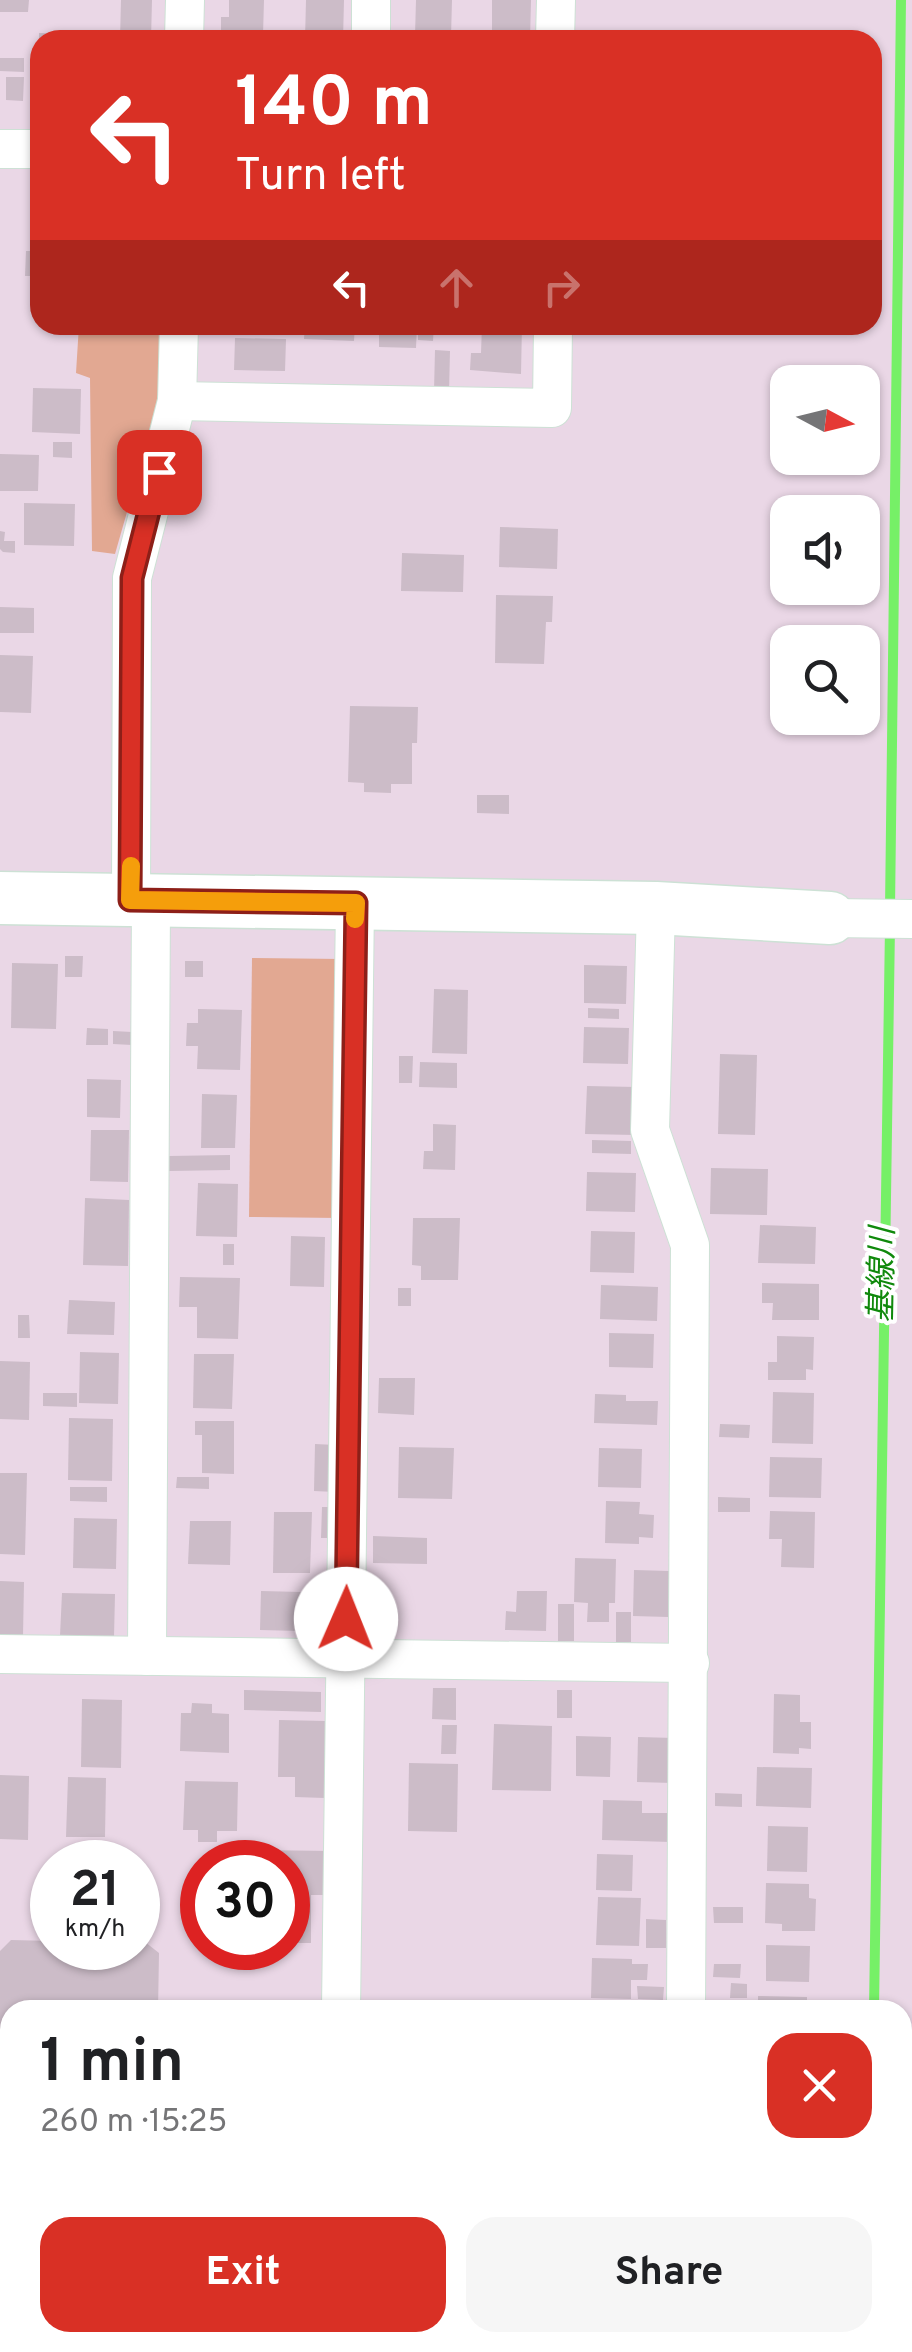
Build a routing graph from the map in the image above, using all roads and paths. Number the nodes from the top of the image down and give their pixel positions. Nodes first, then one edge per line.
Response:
1 (185, 0) edge
2 (371, 0) edge
3 (556, 0) edge
4 (184, 30) edge
5 (371, 30) edge
6 (555, 30) edge
7 (0, 149) edge
8 (30, 150) edge
9 (179, 335) edge
10 (553, 335) edge
11 (178, 401) junction
12 (0, 898) edge
13 (141, 900) junction
14 (356, 903) junction
15 (656, 908) junction
16 (830, 918) joint
17 (912, 919) edge
18 (0, 1654) edge
19 (147, 1656) junction
20 (346, 1659) junction
21 (690, 1664) junction
22 (341, 2000) edge
23 (686, 2000) edge

1 - 4 street
2 - 5 street
3 - 6 street
7 - 8 street
9 - 11 street
10 - 11 street
11 - 13 street
12 - 13 street
13 - 14 street
13 - 19 street
14 - 15 street
14 - 20 street
15 - 16 street
15 - 21 street
16 - 17 street
18 - 19 street
19 - 20 street
20 - 21 street
20 - 22 street
21 - 23 street

